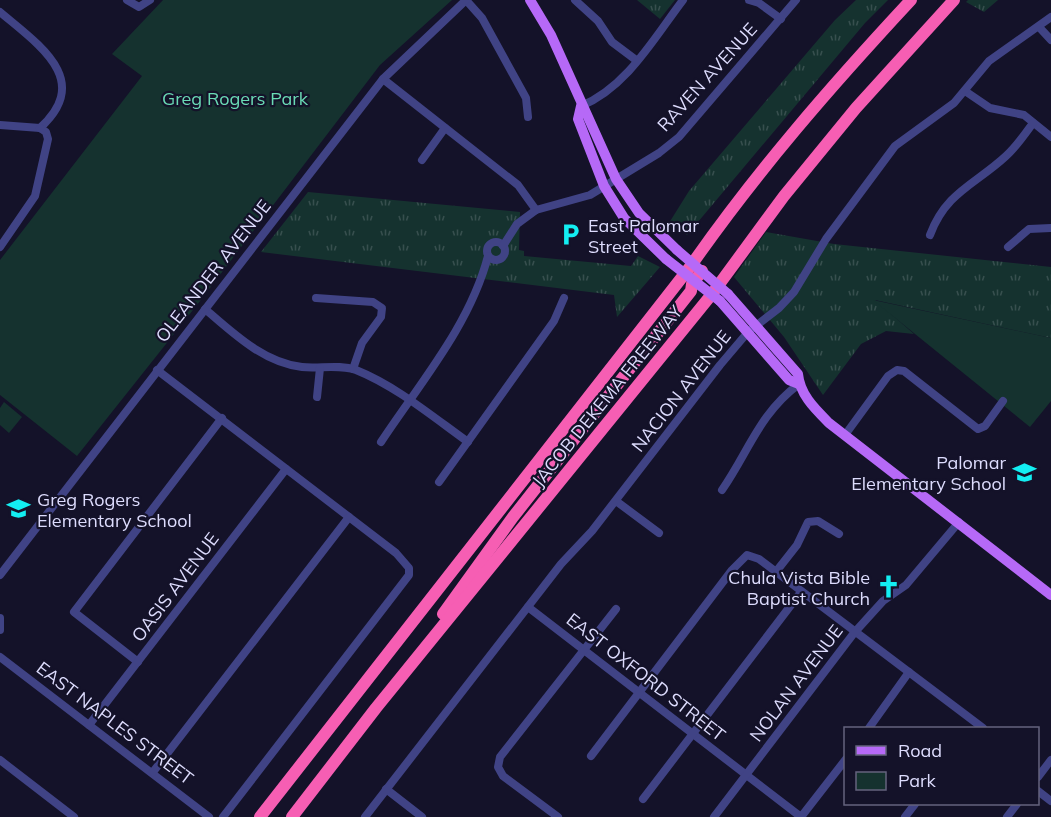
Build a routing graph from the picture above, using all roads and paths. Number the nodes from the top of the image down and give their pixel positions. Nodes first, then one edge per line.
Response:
1 (127, 0) edge
2 (150, 0) edge
3 (466, 0) edge
4 (531, 0) edge
5 (575, 0) edge
6 (683, 0) edge
7 (749, 0) edge
8 (796, 0) edge
9 (911, 0) edge
10 (954, 0) edge
11 (0, 12) edge
12 (1051, 18) edge
13 (781, 19) junction
14 (1039, 27) junction
15 (1051, 40) edge
16 (636, 60) junction
17 (384, 79) junction
18 (965, 91) junction
19 (582, 106) junction
20 (528, 117) dead end
21 (1033, 123) junction
22 (0, 125) edge
23 (40, 128) junction
24 (445, 128) junction
25 (1051, 137) edge
26 (422, 160) dead end
27 (616, 179) junction
28 (604, 186) junction
29 (536, 210) junction
30 (1051, 228) edge
31 (930, 235) dead end
32 (499, 244) junction
33 (0, 247) edge
34 (1008, 247) dead end
35 (492, 258) junction
36 (696, 279) junction
37 (315, 298) dead end
38 (564, 298) dead end
39 (205, 309) junction
40 (753, 328) junction
41 (638, 351) junction
42 (320, 368) junction
43 (353, 369) junction
44 (157, 370) junction
45 (799, 384) junction
46 (317, 397) dead end
47 (409, 400) junction
48 (1003, 401) dead end
49 (222, 418) junction
50 (845, 435) junction
51 (381, 442) dead end
52 (468, 442) junction
53 (286, 469) junction
54 (439, 482) dead end
55 (722, 490) dead end
56 (616, 501) junction
57 (349, 517) junction
58 (959, 522) junction
59 (659, 533) dead end
60 (839, 534) dead end
61 (776, 573) junction
62 (0, 575) edge
63 (801, 592) junction
64 (1051, 595) edge
65 (528, 607) junction
66 (616, 609) dead end
67 (0, 618) edge
68 (0, 630) edge
69 (854, 633) junction
70 (585, 650) junction
71 (0, 657) edge
72 (138, 662) junction
73 (909, 672) junction
74 (638, 691) junction
75 (376, 708) junction
76 (89, 724) junction
77 (870, 727) edge
78 (978, 727) edge
79 (692, 734) junction
80 (591, 756) dead end
81 (0, 760) edge
82 (1051, 760) edge
83 (844, 762) edge
84 (153, 772) junction
85 (746, 775) junction
86 (1039, 776) edge
87 (386, 789) junction
88 (1039, 792) edge
89 (643, 799) dead end
90 (1051, 801) edge
91 (914, 805) edge
92 (1016, 805) edge
93 (74, 817) edge
94 (209, 817) edge
95 (223, 817) edge
96 (260, 817) edge
97 (292, 817) edge
98 (365, 817) edge
99 (422, 817) edge
100 (558, 817) edge
101 (714, 817) edge
102 (801, 817) edge
103 (905, 817) edge
104 (1007, 817) edge

1 - 2 street
3 - 17 street, OLEANDER AVENUE
3 - 20 street
4 - 19 main road
5 - 16 street
6 - 16 street
7 - 13 street
8 - 13 street, RAVEN AVENUE
9 - 96 highway, JACOB DEKEMA FREEWAY
10 - 75 highway, JACOB DEKEMA FREEWAY
11 - 23 street
12 - 14 street, NACION AVENUE
13 - 27 street, RAVEN AVENUE
14 - 15 street
14 - 18 street, NACION AVENUE
16 - 19 street
17 - 24 street
17 - 39 street, OLEANDER AVENUE
18 - 21 street
18 - 40 street, NACION AVENUE
19 - 27 main road
19 - 28 main road
21 - 25 street
21 - 31 street
22 - 23 street
23 - 33 street
24 - 26 street
24 - 29 street
27 - 28 street, RAVEN AVENUE
27 - 36 main road, bridge
28 - 29 street, RAVEN AVENUE
28 - 36 main road, bridge
29 - 32 street, RAVEN AVENUE
30 - 34 street
32 - 35 street
32 - 35 street
35 - 47 street
36 - 40 main road, bridge
36 - 41 highway
37 - 43 street
38 - 52 street
39 - 42 street
39 - 44 street, OLEANDER AVENUE
40 - 45 main road
40 - 56 street, NACION AVENUE
41 - 75 highway
41 - 96 highway
42 - 43 street
42 - 46 street
43 - 47 street
44 - 49 street
44 - 62 street, OLEANDER AVENUE
45 - 50 main road
45 - 55 street
47 - 51 street
47 - 52 street
48 - 50 street
49 - 53 street
49 - 72 street
50 - 58 main road
52 - 54 street
53 - 57 street
53 - 72 street, OASIS AVENUE
56 - 59 street
56 - 65 street, NACION AVENUE
57 - 84 street
57 - 95 street
58 - 64 main road
58 - 69 street, NOLAN AVENUE
60 - 61 street
61 - 63 street
61 - 74 street
63 - 69 street
63 - 79 street
65 - 70 street, EAST OXFORD STREET
65 - 87 street, NACION AVENUE
66 - 70 street
67 - 68 street
69 - 73 street
69 - 85 street, NOLAN AVENUE
70 - 74 street, EAST OXFORD STREET
70 - 100 street
71 - 76 street, EAST NAPLES STREET
72 - 76 street, OASIS AVENUE
73 - 77 street
73 - 78 street
74 - 79 street, EAST OXFORD STREET
74 - 80 street
75 - 97 highway, JACOB DEKEMA FREEWAY
76 - 84 street, EAST NAPLES STREET
79 - 85 street, EAST OXFORD STREET
79 - 89 street
81 - 93 street
82 - 86 street
83 - 102 street
84 - 94 street, EAST NAPLES STREET
85 - 101 street, NOLAN AVENUE
85 - 102 street, EAST OXFORD STREET
87 - 98 street, NACION AVENUE
87 - 99 street
88 - 90 street
91 - 103 street
92 - 104 street

